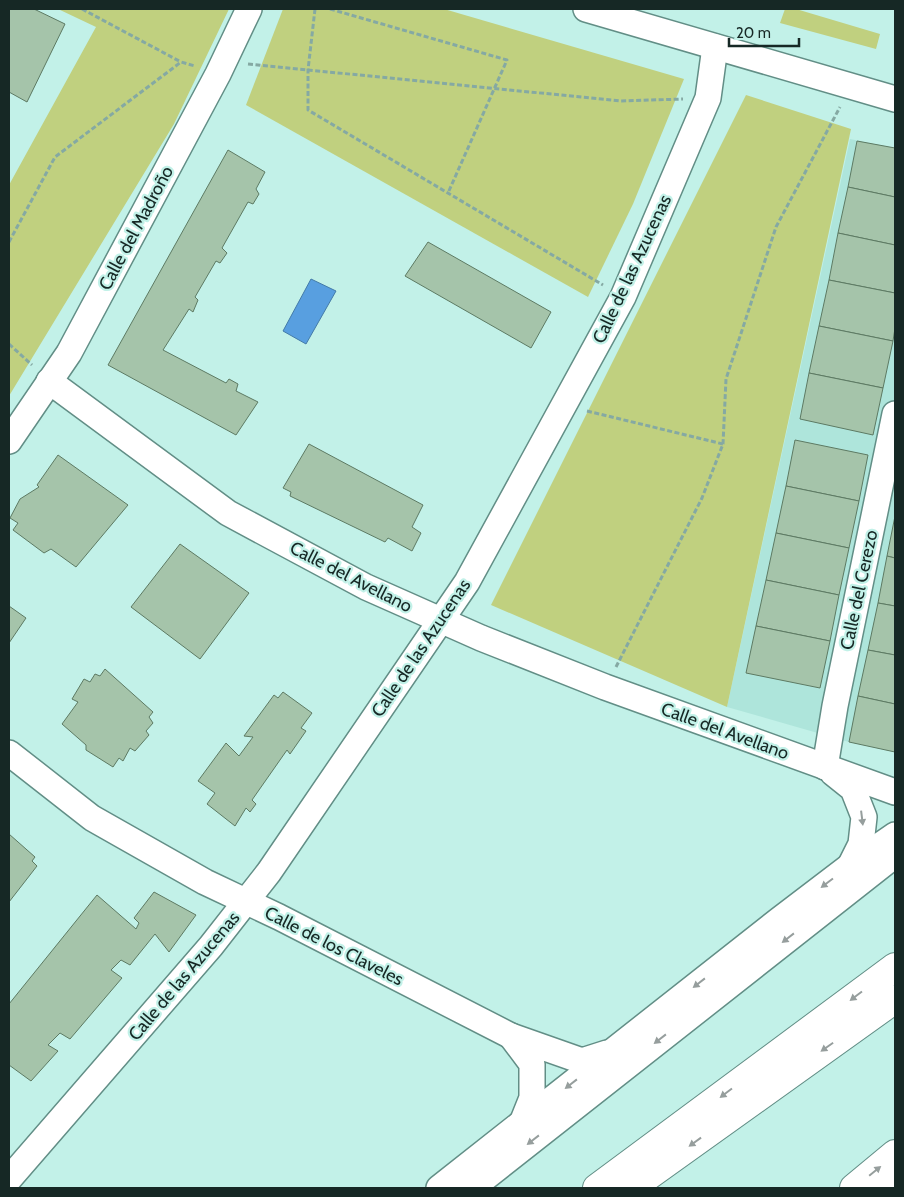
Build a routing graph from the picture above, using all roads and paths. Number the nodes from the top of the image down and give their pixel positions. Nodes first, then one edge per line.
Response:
1 (82, 9) edge
2 (249, 9) edge
3 (316, 9) edge
4 (330, 9) edge
5 (586, 9) edge
6 (715, 46) junction
7 (181, 62) junction
8 (221, 68) junction
9 (308, 70) junction
10 (851, 86) junction
11 (496, 88) junction
12 (708, 98) junction
13 (895, 99) edge
14 (448, 192) junction
15 (9, 242) edge
16 (623, 297) junction
17 (9, 344) edge
18 (49, 381) junction
19 (580, 410) dead end
20 (895, 414) edge
21 (9, 440) edge
22 (723, 444) junction
23 (440, 620) junction
24 (605, 687) junction
25 (9, 753) edge
26 (825, 767) junction
27 (895, 792) edge
28 (895, 835) edge
29 (895, 855) edge
30 (850, 866) junction
31 (246, 902) junction
32 (895, 967) edge
33 (895, 999) edge
34 (512, 1036) junction
35 (614, 1050) junction
36 (522, 1123) junction
37 (895, 1154) edge
38 (13, 1181) edge
39 (895, 1183) edge
40 (439, 1188) edge
41 (472, 1188) edge
42 (597, 1188) edge
43 (631, 1188) edge
44 (854, 1188) edge
45 (888, 1188) edge

1 - 7 path
2 - 8 street, Calle del Madroño
3 - 9 path
4 - 11 path
5 - 6 street
6 - 10 street
6 - 12 street, Calle de las Azucenas
7 - 8 path
7 - 15 path
8 - 9 path
8 - 18 street, Calle del Madroño
9 - 11 path
9 - 14 path
10 - 13 street
10 - 22 path
11 - 12 path
11 - 14 path
12 - 16 street, Calle de las Azucenas
14 - 16 path
16 - 23 street, Calle de las Azucenas
17 - 18 path
18 - 21 street, Calle del Madroño
18 - 23 street, Calle del Avellano
19 - 22 path
20 - 26 street, Calle del Cerezo
22 - 24 path
23 - 24 street, Calle del Avellano
23 - 31 street, Calle de las Azucenas
24 - 26 street, Calle del Avellano
25 - 31 street, Calle de los Claveles
26 - 27 street, Calle del Avellano
26 -> 30 street
28 - 30 street
29 -> 41 street
30 -> 35 street
31 - 34 street, Calle de los Claveles
31 - 38 street, Calle de las Azucenas
32 -> 42 highway
33 -> 43 highway
34 - 35 street, Calle de los Claveles
34 - 36 street
35 -> 36 street
36 - 40 street
44 -> 37 highway
39 - 45 highway

